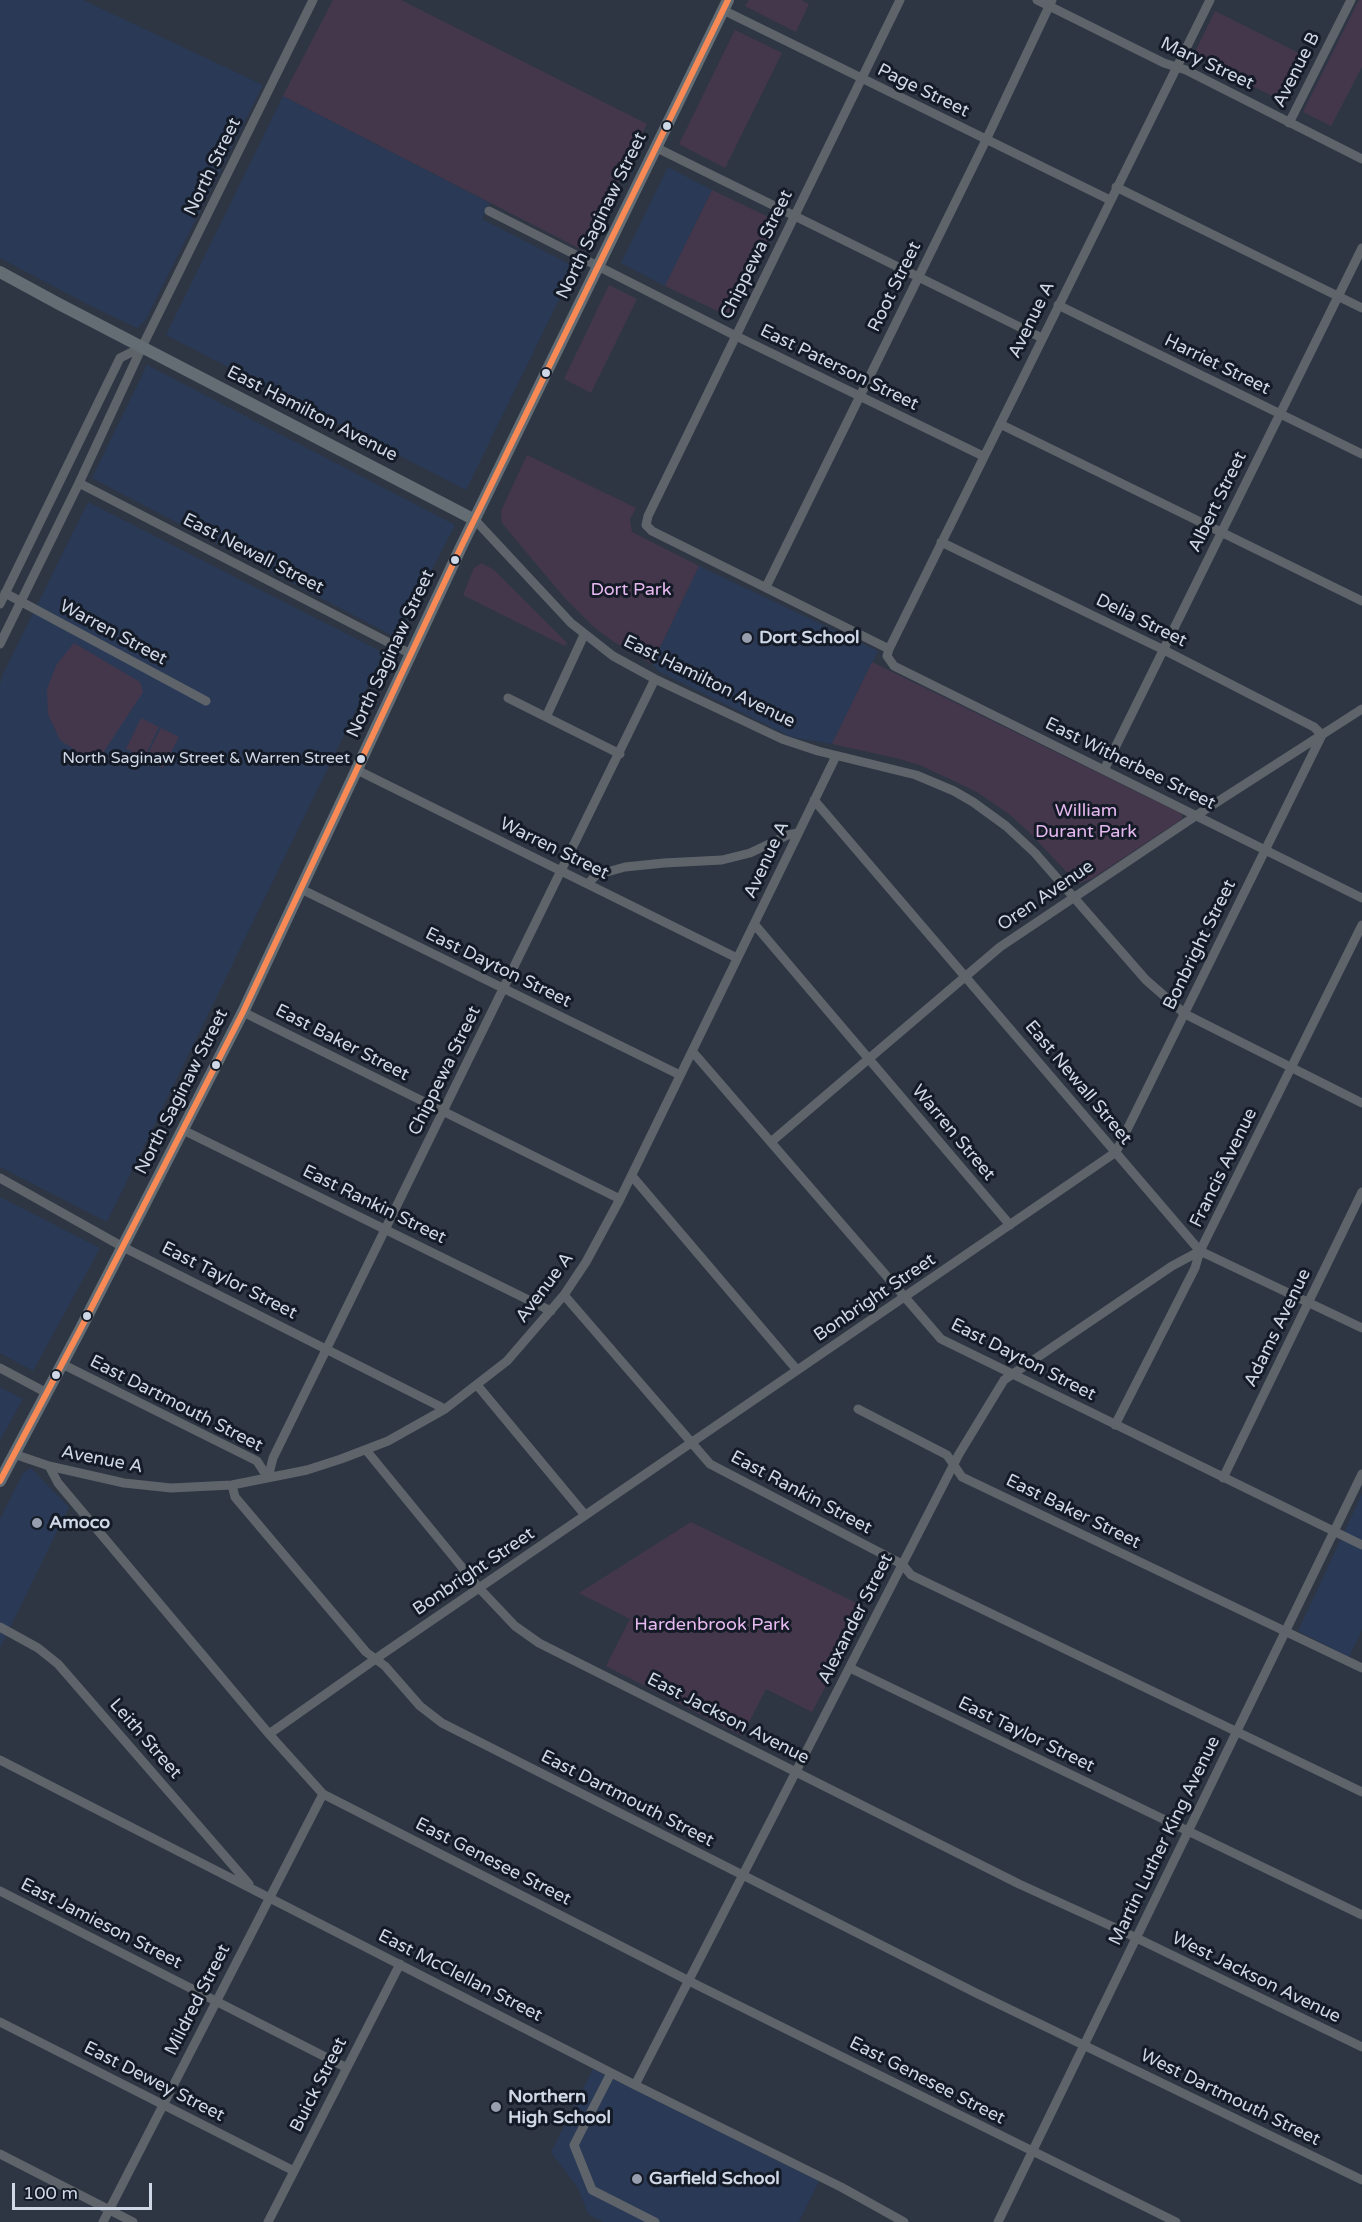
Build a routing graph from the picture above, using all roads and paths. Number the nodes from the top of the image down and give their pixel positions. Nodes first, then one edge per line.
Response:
1 (313, 0) edge
2 (900, 0) edge
3 (1037, 0) edge
4 (1210, 0) edge
5 (1351, 0) edge
6 (1051, 4) edge
7 (725, 5) edge
8 (1176, 67) junction
9 (861, 80) junction
10 (1289, 123) junction
11 (986, 140) junction
12 (656, 147) junction
13 (1362, 159) edge
14 (1116, 187) junction
15 (1110, 200) junction
16 (489, 211) dead end
17 (794, 216) junction
18 (1362, 248) edge
19 (597, 266) junction
20 (0, 272) edge
21 (918, 278) junction
22 (1338, 297) junction
23 (1058, 304) junction
24 (1362, 308) edge
25 (736, 336) junction
26 (1042, 338) junction
27 (142, 347) junction
28 (860, 396) junction
29 (1280, 414) junction
30 (1000, 424) junction
31 (1362, 454) edge
32 (983, 456) junction
33 (79, 483) junction
34 (476, 519) junction
35 (646, 525) joint
36 (1222, 532) junction
37 (941, 542) junction
38 (766, 587) junction
39 (5, 593) junction
40 (1362, 601) edge
41 (20, 602) junction
42 (0, 604) edge
43 (584, 635) junction
44 (0, 644) edge
45 (1164, 650) junction
46 (888, 652) junction
47 (411, 654) junction
48 (655, 679) junction
49 (508, 698) dead end
50 (206, 701) dead end
51 (1362, 709) edge
52 (546, 717) junction
53 (1322, 735) junction
54 (620, 754) junction
55 (836, 756) junction
56 (357, 770) junction
57 (1104, 770) junction
58 (814, 800) junction
59 (1197, 814) junction
60 (798, 833) junction
61 (1265, 850) junction
62 (562, 872) junction
63 (588, 884) junction
64 (301, 889) junction
65 (1074, 898) junction
66 (1362, 898) edge
67 (755, 925) junction
68 (1362, 925) edge
69 (737, 958) junction
70 (966, 976) junction
71 (504, 990) junction
72 (243, 1012) junction
73 (1185, 1014) junction
74 (692, 1051) junction
75 (869, 1059) junction
76 (1291, 1068) junction
77 (680, 1075) junction
78 (1362, 1103) edge
79 (443, 1113) junction
80 (183, 1130) junction
81 (771, 1142) junction
82 (1116, 1152) junction
83 (632, 1176) junction
84 (0, 1178) edge
85 (1362, 1192) edge
86 (620, 1199) junction
87 (1010, 1225) junction
88 (386, 1228) junction
89 (123, 1247) junction
90 (1200, 1251) junction
91 (564, 1295) junction
92 (905, 1298) junction
93 (1308, 1303) junction
94 (551, 1311) junction
95 (1362, 1328) edge
96 (327, 1349) junction
97 (62, 1364) junction
98 (0, 1368) edge
99 (797, 1370) junction
100 (1012, 1375) junction
101 (477, 1385) junction
102 (47, 1393) junction
103 (445, 1409) junction
104 (858, 1410) dead end
105 (1115, 1425) junction
106 (691, 1443) junction
107 (366, 1450) junction
108 (14, 1454) junction
109 (49, 1466) junction
110 (953, 1466) junction
111 (1362, 1474) edge
112 (268, 1478) junction
113 (1223, 1478) junction
114 (0, 1481) edge
115 (232, 1485) junction
116 (585, 1515) junction
117 (1334, 1532) junction
118 (1362, 1545) edge
119 (903, 1565) junction
120 (478, 1588) junction
121 (0, 1627) edge
122 (1285, 1631) junction
123 (376, 1659) junction
124 (850, 1668) junction
125 (1362, 1668) edge
126 (1237, 1731) junction
127 (269, 1734) junction
128 (0, 1760) edge
129 (795, 1772) junction
130 (1362, 1792) edge
131 (323, 1794) junction
132 (1188, 1830) junction
133 (742, 1876) junction
134 (253, 1888) junction
135 (0, 1891) edge
136 (271, 1897) junction
137 (1362, 1914) edge
138 (1136, 1938) junction
139 (400, 1964) junction
140 (689, 1980) junction
141 (216, 2001) junction
142 (0, 2022) edge
143 (1084, 2045) junction
144 (1362, 2047) edge
145 (347, 2068) junction
146 (611, 2073) junction
147 (635, 2085) junction
148 (163, 2105) junction
149 (1032, 2152) junction
150 (0, 2154) edge
151 (294, 2171) junction
152 (1362, 2180) edge
153 (110, 2210) junction
154 (103, 2222) edge
155 (133, 2222) edge
156 (268, 2222) edge
157 (655, 2222) edge
158 (904, 2222) edge
159 (998, 2222) edge
160 (1176, 2222) edge

1 - 27 street, North Street
2 - 9 street, Chippewa Street
3 - 6 street, Mary Street
4 - 8 street, Avenue A
5 - 10 street, Avenue B
6 - 8 street, Mary Street
6 - 11 street, Root Street
7 - 9 street, Page Street
7 - 12 main road, North Saginaw Street
8 - 10 street, Mary Street
8 - 14 street, Avenue A
9 - 11 street, Page Street
9 - 17 street, Chippewa Street
10 - 13 street, Mary Street
11 - 15 street, Page Street
11 - 21 street, Root Street
12 - 17 street
12 - 19 main road, North Saginaw Street
14 - 15 street, Avenue A
14 - 22 street
15 - 23 street, Avenue A
16 - 19 street, East Paterson Street
17 - 21 street
17 - 25 street, Chippewa Street
18 - 22 street, Albert Street
19 - 25 street, East Paterson Street
19 - 34 main road, North Saginaw Street
20 - 27 main road, East Hamilton Avenue
21 - 26 street
21 - 28 street, Root Street
22 - 24 street
22 - 29 street, Albert Street
23 - 26 street, Avenue A
23 - 29 street, Harriet Street
25 - 28 street, East Paterson Street
25 - 35 street, Chippewa Street
26 - 30 street, Avenue A
27 - 33 street, North Street
27 - 34 main road, East Hamilton Avenue
27 - 39 street
28 - 32 street, East Paterson Street
28 - 38 street, Root Street
29 - 31 street, Harriet Street
29 - 36 street, Albert Street
30 - 32 street, Avenue A
30 - 36 street
32 - 37 street, Avenue A
33 - 41 street, North Street
33 - 47 street, East Newall Street
34 - 43 street, East Hamilton Avenue
34 - 47 main road, North Saginaw Street
35 - 38 street, East Witherbee Street
36 - 40 street
36 - 45 street, Albert Street
37 - 45 street, Delia Street
37 - 46 street, Avenue A
38 - 46 street, East Witherbee Street
39 - 41 street, Warren Street
39 - 42 street
41 - 44 street, North Street
41 - 50 street, Warren Street
43 - 48 street, East Hamilton Avenue
43 - 52 street
45 - 53 street, Delia Street
45 - 57 street, Albert Street
46 - 57 street, East Witherbee Street
47 - 56 main road, North Saginaw Street
48 - 54 street, Chippewa Street
48 - 55 street, East Hamilton Avenue
49 - 52 street
51 - 53 street, Oren Avenue
52 - 54 street
53 - 59 street, Oren Avenue
53 - 61 street, Bonbright Street
54 - 62 street, Chippewa Street
55 - 58 street, Avenue A
55 - 65 street, East Hamilton Avenue
56 - 62 street, Warren Street
56 - 64 main road, North Saginaw Street
57 - 59 street, East Witherbee Street
58 - 60 street, Avenue A
58 - 70 street, East Newall Street
59 - 61 street, East Witherbee Street
59 - 65 street, Oren Avenue
60 - 63 street
60 - 67 street, Avenue A
61 - 66 street, East Witherbee Street
61 - 73 street, Bonbright Street
62 - 63 street, Warren Street
62 - 71 street, Chippewa Street
63 - 69 street, Warren Street
64 - 71 street, East Dayton Street
64 - 72 main road, North Saginaw Street
65 - 70 street, Oren Avenue
65 - 73 street, East Hamilton Avenue
67 - 69 street, Avenue A
67 - 75 street, Warren Street
68 - 76 street, Francis Avenue
69 - 74 street, Avenue A
70 - 75 street, Oren Avenue
70 - 82 street, East Newall Street
71 - 77 street, East Dayton Street
71 - 79 street, Chippewa Street
72 - 79 street, East Baker Street
72 - 80 main road, North Saginaw Street
73 - 76 street, East Hamilton Avenue
73 - 82 street, Bonbright Street
74 - 77 street, Avenue A
74 - 81 street, East Dayton Street
75 - 81 street, Oren Avenue
75 - 87 street, Warren Street
76 - 78 street, East Hamilton Avenue
76 - 90 street, Francis Avenue
77 - 83 street, Avenue A
79 - 86 street, East Baker Street
79 - 88 street, Chippewa Street
80 - 88 street, East Rankin Street
80 - 89 main road, North Saginaw Street
81 - 92 street, East Dayton Street
82 - 87 street, Bonbright Street
82 - 90 street, East Newall Street
83 - 86 street, Avenue A
83 - 99 street
84 - 89 street, East Taylor Street
85 - 93 street, Adams Avenue
86 - 91 street, Avenue A
87 - 92 street, Bonbright Street
88 - 94 street, East Rankin Street
88 - 96 street, Chippewa Street
89 - 96 street, East Taylor Street
89 - 97 main road, North Saginaw Street
90 - 93 street, East Newall Street
90 - 100 street, Alexander Street
90 - 105 street, Francis Avenue
91 - 94 street, Avenue A
91 - 106 street, East Rankin Street
92 - 99 street, Bonbright Street
92 - 100 street, East Dayton Street
93 - 95 street, East Newall Street
93 - 113 street, Adams Avenue
94 - 101 street, Avenue A
96 - 103 street, East Taylor Street
96 - 112 street, Chippewa Street
97 - 102 main road, North Saginaw Street
97 - 112 street, East Dartmouth Street
98 - 102 street
99 - 106 street, Bonbright Street
100 - 105 street, East Dayton Street
100 - 110 street, Alexander Street
101 - 103 street, Avenue A
101 - 116 street
102 - 108 main road, North Saginaw Street
103 - 107 street, Avenue A
104 - 110 street, East Baker Street
105 - 113 street, East Dayton Street
106 - 116 street, Bonbright Street
106 - 119 street, East Rankin Street
107 - 112 street, Avenue A
107 - 120 street, East Jackson Avenue
108 - 109 street, Avenue A
108 - 114 main road, North Saginaw Street
109 - 115 street, Avenue A
109 - 127 street, East Genesee Street
110 - 119 street, Alexander Street
110 - 122 street, East Baker Street
111 - 117 street, Martin Luther King Avenue
112 - 115 street, Avenue A
113 - 117 street, East Dayton Street
115 - 123 street, East Dartmouth Street
116 - 120 street, Bonbright Street
117 - 118 street, East Dayton Street
117 - 122 street, Martin Luther King Avenue
119 - 124 street, Alexander Street
119 - 126 street, East Rankin Street
120 - 123 street, Bonbright Street
120 - 129 street, East Jackson Avenue
121 - 134 street, Leith Street
122 - 125 street, East Baker Street
122 - 126 street, Martin Luther King Avenue
123 - 127 street, Bonbright Street
123 - 133 street, East Dartmouth Street
124 - 129 street, Alexander Street
124 - 132 street, East Taylor Street
126 - 130 street, East Rankin Street
126 - 132 street, Martin Luther King Avenue
127 - 131 street, East Genesee Street
128 - 134 street, East McClellan Street
129 - 133 street, Alexander Street
129 - 138 street, East Jackson Avenue
131 - 136 street, Mildred Street
131 - 140 street, East Genesee Street
132 - 137 street, East Taylor Street
132 - 138 street, Martin Luther King Avenue
133 - 140 street, Alexander Street
133 - 143 street, East Dartmouth Street
134 - 136 street, East McClellan Street
135 - 141 street, East Jamieson Street
136 - 139 street, East McClellan Street
136 - 141 street, Mildred Street
138 - 143 street, Martin Luther King Avenue
138 - 144 street, West Jackson Avenue
139 - 145 street, Buick Street
139 - 146 street, East McClellan Street
140 - 147 street, Alexander Street
140 - 149 street, East Genesee Street
141 - 145 street, East Jamieson Street
141 - 148 street, Mildred Street
142 - 148 street, East Dewey Street
143 - 149 street, Martin Luther King Avenue
143 - 152 street, West Dartmouth Street
145 - 151 street, Buick Street
146 - 147 street, East McClellan Street
146 - 157 street
147 - 158 street, East McClellan Street
148 - 151 street, East Dewey Street
148 - 153 street, Mildred Street
149 - 159 street, Martin Luther King Avenue
149 - 160 street, East Genesee Street
150 - 153 street
151 - 156 street, Buick Street
153 - 154 street, Mildred Street
153 - 155 street

